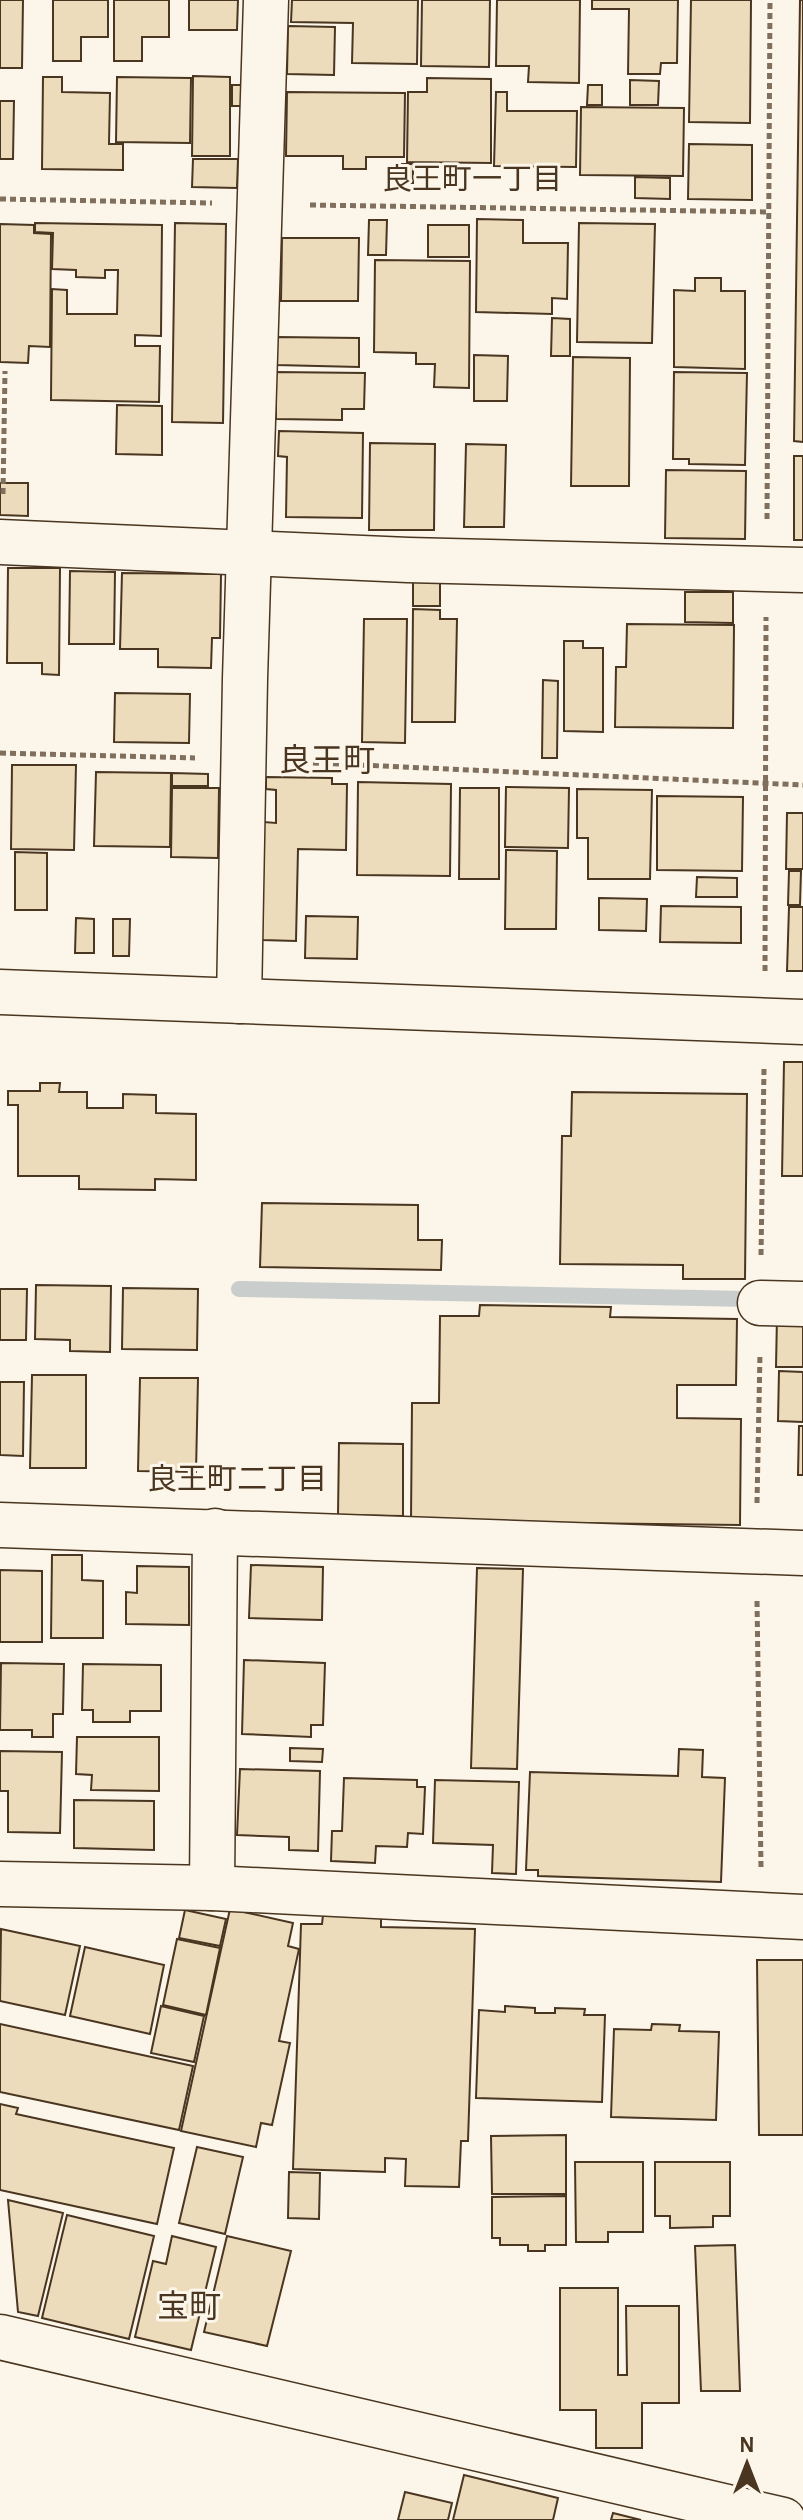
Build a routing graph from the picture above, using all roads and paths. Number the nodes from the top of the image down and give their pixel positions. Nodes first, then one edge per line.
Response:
1 (266, 0) edge
2 (770, 0) edge
3 (0, 199) edge
4 (259, 204) junction
5 (769, 212) junction
6 (5, 371) dead end
7 (2, 542) edge
8 (248, 553) junction
9 (785, 570) edge
10 (0, 753) edge
11 (243, 759) junction
12 (766, 784) junction
13 (803, 785) edge
14 (0, 992) edge
15 (239, 1001) junction
16 (784, 1021) edge
17 (760, 1303) junction
18 (803, 1304) edge
19 (0, 1525) edge
20 (215, 1531) junction
21 (757, 1551) junction
22 (803, 1553) edge
23 (0, 1884) edge
24 (212, 1888) junction
25 (782, 1916) edge
26 (0, 2337) edge
27 (783, 2520) edge

1 - 4 street
2 - 5 path
3 - 4 path
4 - 5 path
4 - 8 street
5 - 9 path
6 - 7 path
7 - 8 street
8 - 9 street
8 - 11 street
9 - 12 path
10 - 11 path
11 - 12 path
11 - 15 street
12 - 13 path
12 - 16 path
14 - 15 street
15 - 16 street
16 - 17 path
17 - 18 street
17 - 21 path
19 - 20 street
20 - 21 street
20 - 24 street
21 - 22 street
21 - 25 path
23 - 24 street
24 - 25 street
26 - 27 street

